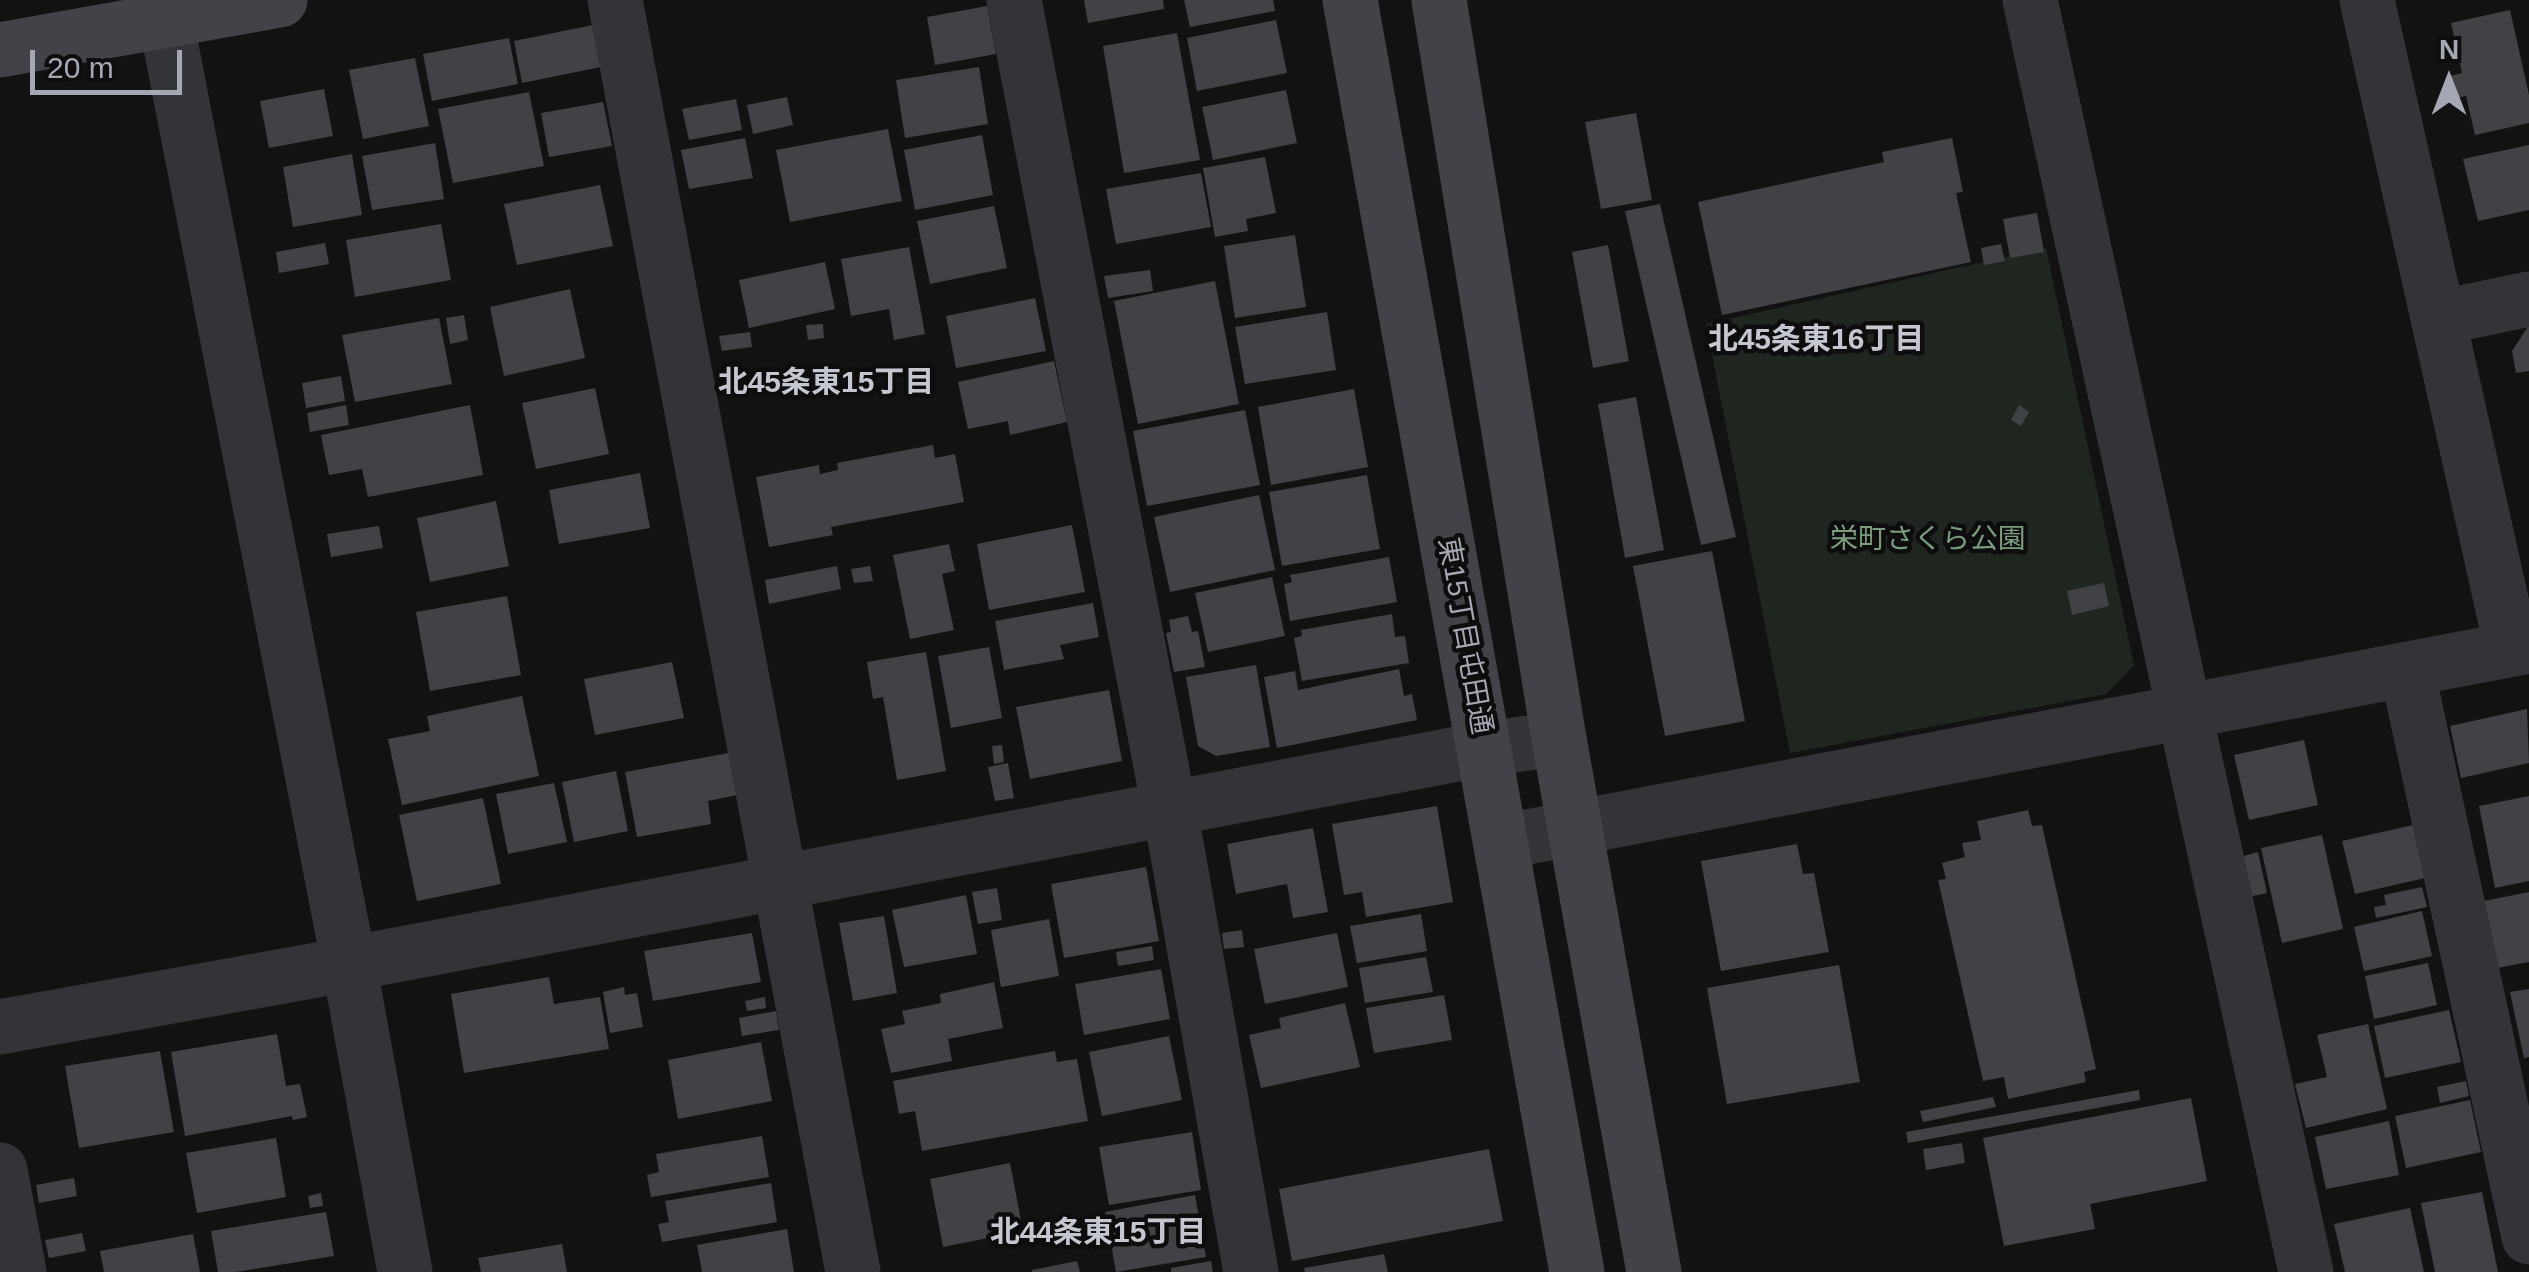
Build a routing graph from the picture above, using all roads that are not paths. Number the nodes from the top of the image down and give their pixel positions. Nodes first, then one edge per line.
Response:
1 (280, 0) edge
2 (615, 0) edge
3 (1014, 0) edge
4 (1350, 0) edge
5 (1439, 0) edge
6 (2030, 0) edge
7 (2367, 0) edge
8 (164, 11) edge
9 (0, 50) edge
10 (2529, 299) edge
11 (2438, 318) junction
12 (2521, 647) edge
13 (2407, 670) junction
14 (2184, 714) junction
15 (1559, 738) junction
16 (1484, 750) junction
17 (1169, 810) junction
18 (1575, 829) junction
19 (1500, 842) junction
20 (779, 883) junction
21 (349, 964) junction
22 (0, 1027) edge
23 (0, 1170) edge
24 (2529, 1237) edge
25 (19, 1272) edge
26 (404, 1272) edge
27 (853, 1272) edge
28 (1251, 1272) edge
29 (1577, 1272) edge
30 (1654, 1272) edge
31 (2306, 1272) edge

1 - 8 street
2 - 20 street
3 - 17 street
4 - 16 street, 東15丁目屯田通
5 - 15 street
6 - 14 street
7 - 11 street
8 - 9 street
8 - 21 street
10 - 11 street
11 - 12 street
12 - 13 street
13 - 14 street
13 - 24 street
14 - 18 street
14 - 31 street
15 - 16 street
15 - 18 street
16 - 17 street
16 - 19 street, 東15丁目屯田通
17 - 20 street
17 - 28 street
18 - 19 street
18 - 30 street
19 - 29 street, 東15丁目屯田通
20 - 21 street
20 - 27 street
21 - 22 street
21 - 26 street
23 - 25 street

